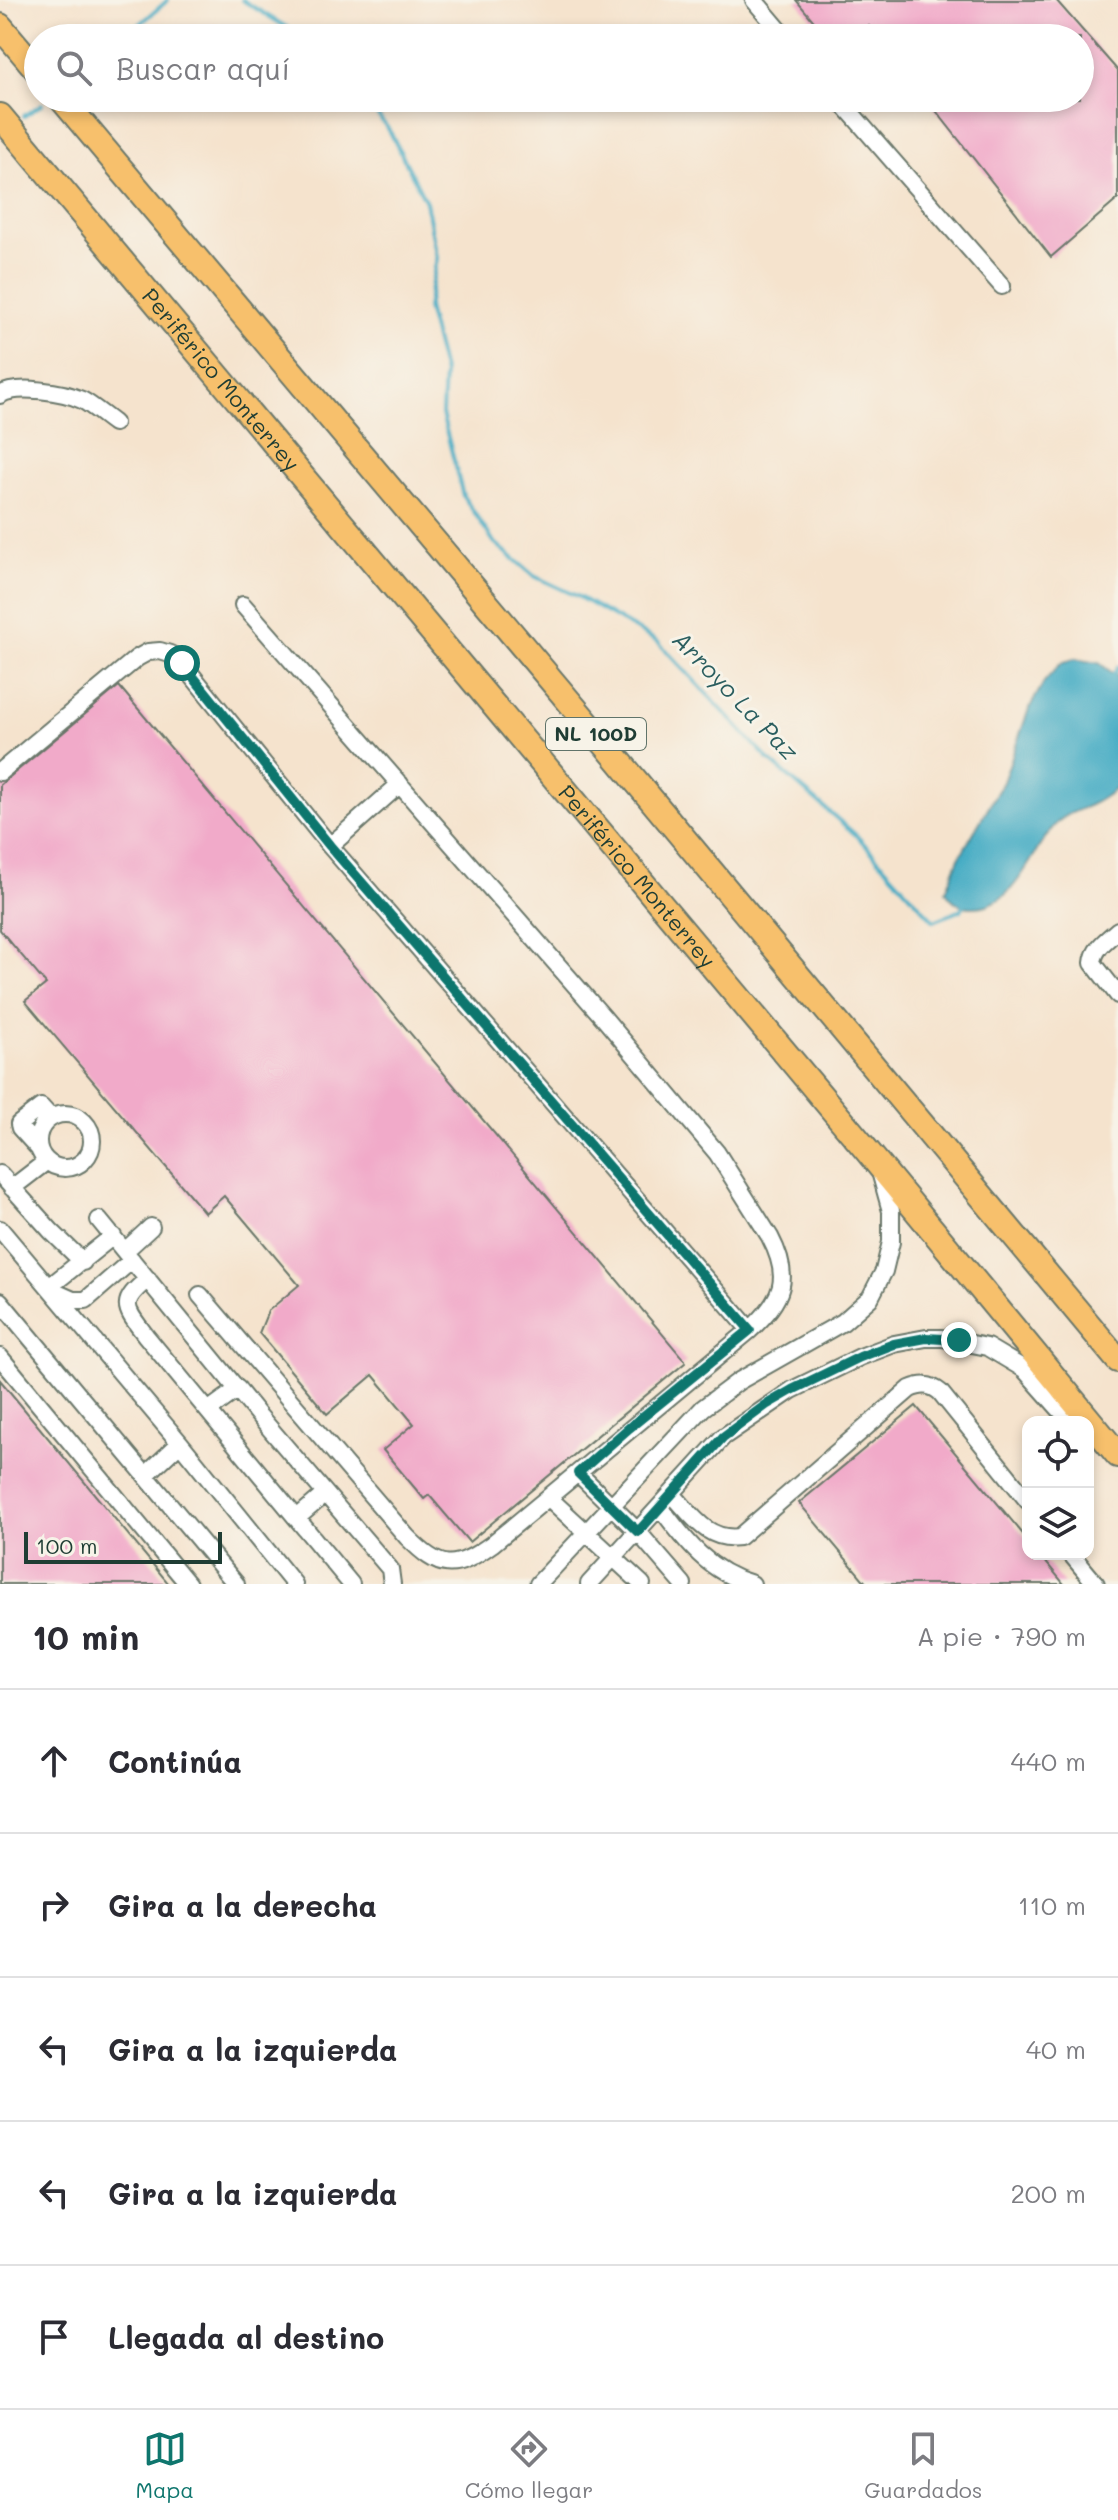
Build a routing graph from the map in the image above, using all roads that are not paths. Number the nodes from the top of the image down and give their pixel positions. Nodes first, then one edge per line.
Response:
1 (754, 0) edge
2 (774, 24) edge
3 (0, 26) edge
4 (24, 54) edge
5 (72, 112) edge
6 (850, 112) edge
7 (0, 116) edge
8 (1002, 286) dead end
9 (0, 395) edge
10 (114, 423) dead end
11 (243, 605) dead end
12 (0, 772) edge
13 (400, 784) junction
14 (330, 846) junction
15 (1118, 930) edge
16 (1118, 995) edge
17 (869, 1153) junction
18 (43, 1155) junction
19 (0, 1174) edge
20 (12, 1188) junction
21 (99, 1220) dead end
22 (151, 1227) dead end
23 (0, 1229) edge
24 (113, 1236) junction
25 (129, 1255) junction
26 (83, 1262) junction
27 (148, 1279) junction
28 (51, 1289) junction
29 (200, 1295) dead end
30 (86, 1300) junction
31 (0, 1301) edge
32 (85, 1330) junction
33 (750, 1330) junction
34 (0, 1357) edge
35 (1118, 1360) edge
36 (238, 1389) junction
37 (208, 1411) junction
38 (1066, 1416) edge
39 (180, 1443) junction
40 (1094, 1444) edge
41 (1118, 1455) edge
42 (1118, 1462) edge
43 (578, 1473) junction
44 (146, 1475) junction
45 (325, 1494) junction
46 (1022, 1494) edge
47 (549, 1498) junction
48 (666, 1500) junction
49 (611, 1506) junction
50 (685, 1507) junction
51 (297, 1518) junction
52 (671, 1521) junction
53 (638, 1532) junction
54 (587, 1533) junction
55 (614, 1558) junction
56 (1076, 1560) edge
57 (188, 1584) edge
58 (236, 1584) edge
59 (294, 1584) edge
60 (351, 1584) edge
61 (392, 1584) edge
62 (538, 1584) edge
63 (589, 1584) edge
64 (642, 1584) edge
65 (683, 1584) edge
66 (752, 1584) edge
67 (1096, 1584) edge

1 - 2 lane
3 - 4 highway
5 - 35 highway, NL 100D
6 - 8 lane
7 - 17 highway, Periférico Monterrey / NL 100D
9 - 10 lane
11 - 13 lane
12 - 14 lane
13 - 14 lane
13 - 33 lane
14 - 33 lane
15 - 16 lane
17 - 41 highway, Periférico Monterrey / NL 100D
17 - 49 lane
18 - 18 lane
18 - 20 lane
19 - 20 lane
20 - 26 lane
21 - 24 lane
22 - 25 lane
23 - 28 lane
24 - 25 lane
24 - 26 lane
25 - 27 lane
25 - 30 lane
26 - 28 lane
27 - 36 lane
27 - 37 lane
28 - 30 lane
28 - 32 lane
29 - 47 lane
30 - 32 lane
31 - 44 lane
32 - 39 lane
33 - 43 lane
34 - 57 lane
36 - 37 lane
36 - 45 lane
37 - 51 lane
38 - 48 lane
39 - 44 lane
39 - 59 lane
40 - 42 lane
43 - 47 lane
43 - 49 lane
44 - 58 lane
45 - 51 lane
45 - 61 lane
46 - 50 lane
47 - 54 lane
48 - 50 lane
48 - 52 lane
48 - 53 lane
49 - 53 lane
49 - 54 lane
50 - 52 lane
51 - 60 lane
52 - 66 lane
53 - 55 lane
53 - 65 lane
54 - 55 lane
54 - 62 lane
55 - 63 lane
55 - 64 lane
56 - 67 lane

